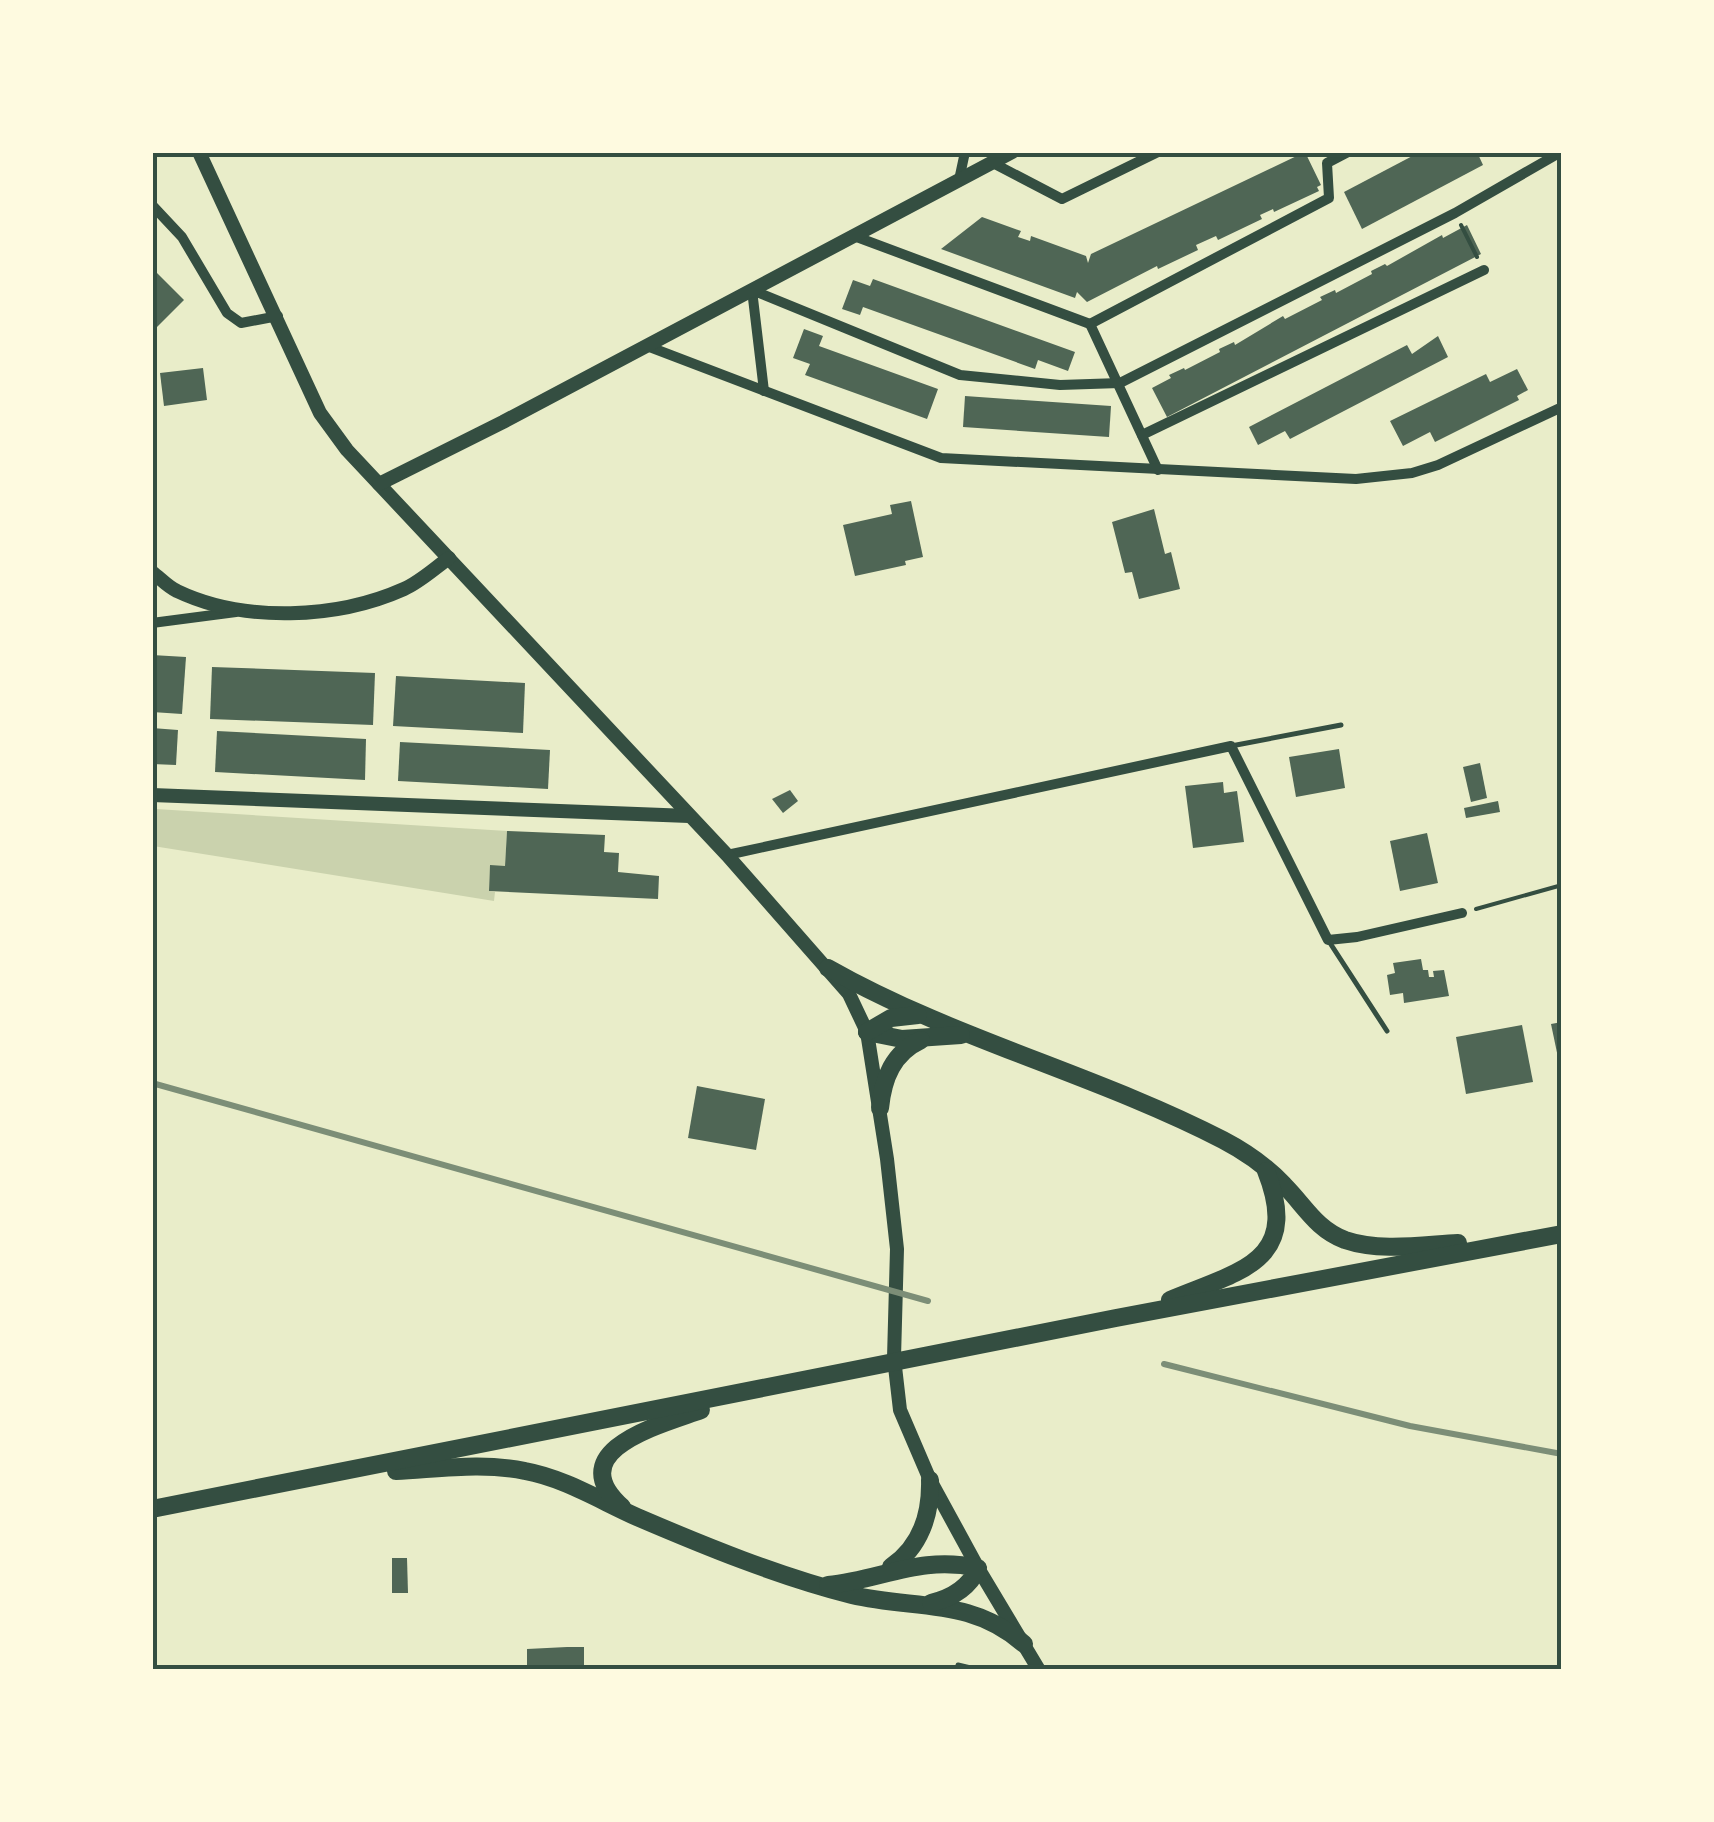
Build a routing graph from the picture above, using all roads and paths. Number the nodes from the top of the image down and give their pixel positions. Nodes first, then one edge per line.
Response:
1 (199, 152) edge
2 (965, 152) edge
3 (1012, 152) edge
4 (1158, 152) edge
5 (1348, 152) edge
6 (1560, 152) edge
7 (1324, 158) edge
8 (993, 163) junction
9 (960, 180) junction
10 (152, 205) edge
11 (1455, 213) junction
12 (854, 236) junction
13 (1484, 270) joint
14 (752, 290) junction
15 (278, 316) junction
16 (1090, 324) junction
17 (647, 346) junction
18 (1120, 383) junction
19 (764, 392) junction
20 (1562, 407) edge
21 (1142, 435) junction
22 (1158, 470) junction
23 (378, 484) junction
24 (449, 558) junction
25 (152, 572) edge
26 (242, 611) junction
27 (152, 623) edge
28 (1341, 725) dead end
29 (1231, 746) junction
30 (152, 794) edge
31 (690, 816) junction
32 (726, 854) junction
33 (1562, 885) edge
34 (1462, 913) joint
35 (1328, 940) junction
36 (828, 968) junction
37 (923, 1015) junction
38 (1387, 1031) dead end
39 (867, 1032) junction
40 (972, 1037) junction
41 (927, 1038) junction
42 (880, 1108) junction
43 (1266, 1170) junction
44 (1560, 1234) edge
45 (1137, 1314) junction
46 (747, 1392) junction
47 (335, 1474) junction
48 (930, 1480) junction
49 (152, 1509) edge
50 (634, 1516) junction
51 (978, 1568) junction
52 (878, 1574) junction
53 (822, 1586) junction
54 (928, 1604) junction
55 (1024, 1644) junction
56 (958, 1665) dead end
57 (979, 1670) edge
58 (1040, 1670) edge

1 - 15 street
2 - 9 street
3 - 8 street
4 - 8 street
5 - 7 street
6 - 11 street
7 - 16 street
8 - 9 street
9 - 12 street
10 - 15 street
11 - 13 path
11 - 18 street
12 - 14 street
12 - 16 street
13 - 21 street
14 - 17 street
14 - 18 street
14 - 19 street
15 - 23 street
16 - 18 street
17 - 19 street
17 - 23 street
18 - 21 street
19 - 22 street
20 - 22 street
21 - 22 street
23 - 24 street
24 - 26 street
24 - 31 street
25 - 26 street
26 - 27 street
28 - 29 lane
29 - 32 street
29 - 35 street
30 - 31 street
31 - 32 street
32 - 36 street
33 - 34 path
34 - 35 street
35 - 38 lane
36 - 37 main road
36 - 39 street
37 - 39 main road
37 - 40 main road
39 - 41 main road
39 - 42 street
40 - 41 main road
40 - 43 main road
41 - 42 main road
42 - 48 street
43 - 44 main road
43 - 45 main road
44 - 45 main road
45 - 46 main road
46 - 47 main road
46 - 50 main road
47 - 49 main road
47 - 50 main road
48 - 51 street
48 - 52 main road
50 - 53 main road
51 - 52 main road
51 - 54 main road
51 - 55 street
52 - 53 main road
53 - 54 main road
54 - 55 main road
55 - 58 street
56 - 57 lane

